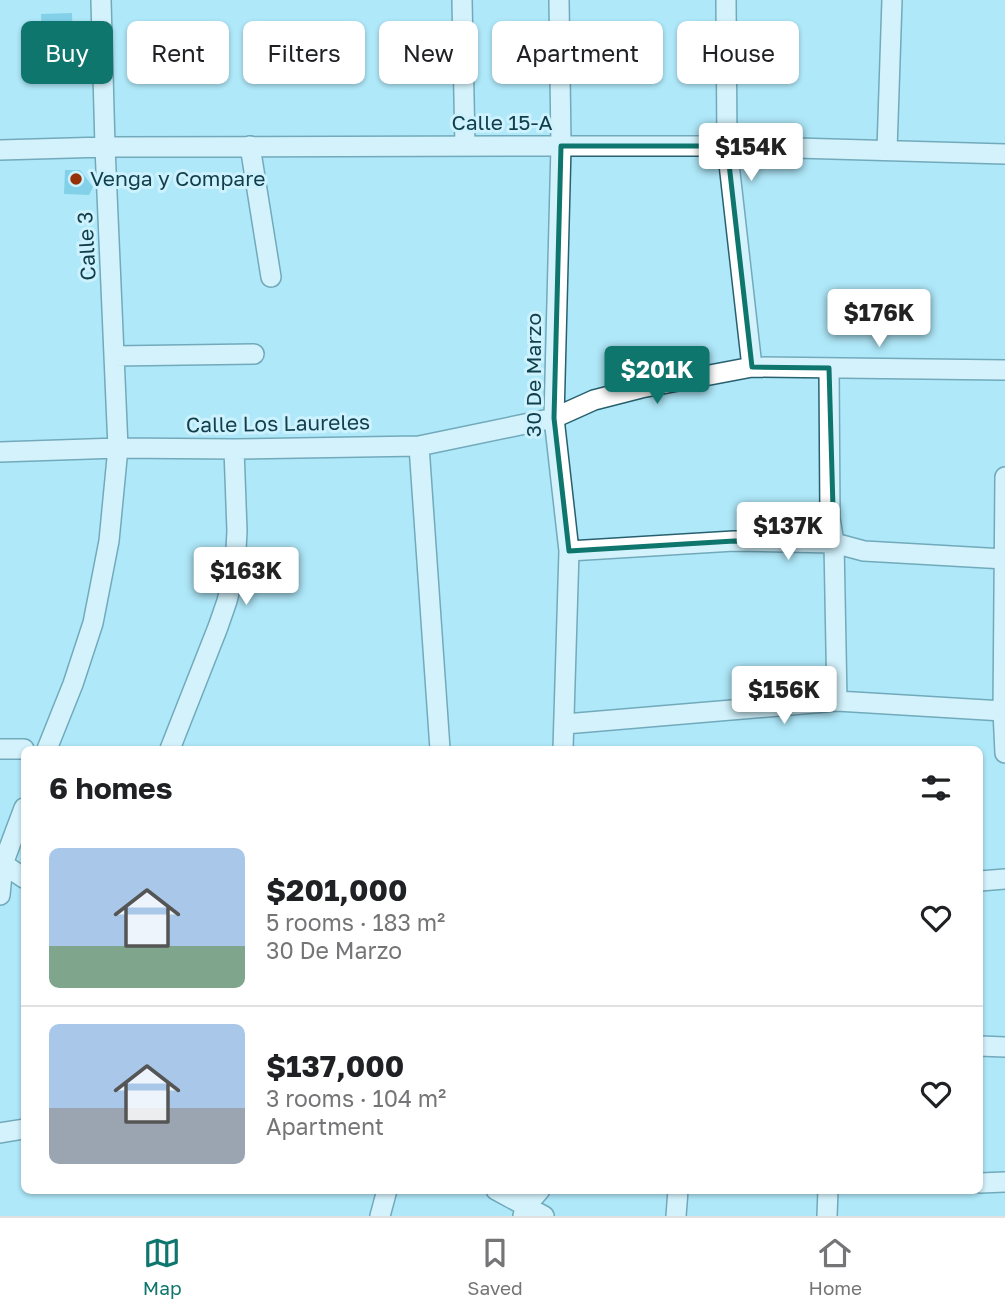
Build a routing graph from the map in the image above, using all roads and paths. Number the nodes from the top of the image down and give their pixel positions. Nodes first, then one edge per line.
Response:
1 (101, 0) edge
2 (462, 0) edge
3 (559, 0) edge
4 (726, 0) edge
5 (892, 0) edge
6 (250, 146) junction
7 (465, 146) junction
8 (561, 146) junction
9 (727, 146) junction
10 (105, 147) junction
11 (0, 150) edge
12 (887, 150) junction
13 (1005, 153) edge
14 (271, 277) dead end
15 (254, 354) dead end
16 (114, 356) junction
17 (752, 367) junction
18 (830, 368) junction
19 (1005, 370) edge
20 (554, 418) junction
21 (418, 446) junction
22 (118, 448) junction
23 (234, 449) junction
24 (0, 452) edge
25 (1005, 477) edge
26 (834, 543) junction
27 (569, 551) junction
28 (1004, 559) edge
29 (837, 701) junction
30 (1003, 710) junction
31 (565, 724) junction
32 (48, 746) edge
33 (171, 746) edge
34 (440, 746) edge
35 (564, 746) edge
36 (0, 749) edge
37 (21, 749) edge
38 (1005, 753) edge
39 (21, 816) edge
40 (2, 864) edge
41 (21, 876) edge
42 (1005, 879) edge
43 (983, 881) edge
44 (0, 895) edge
45 (983, 1046) edge
46 (1005, 1047) edge
47 (21, 1130) edge
48 (0, 1133) edge
49 (1005, 1182) edge
50 (983, 1183) edge
51 (386, 1194) edge
52 (501, 1194) edge
53 (537, 1194) edge
54 (678, 1194) edge
55 (828, 1194) edge
56 (524, 1211) edge
57 (380, 1216) edge
58 (544, 1216) edge
59 (676, 1216) edge
60 (827, 1216) edge

1 - 10 street, Calle 3
2 - 7 street
3 - 8 street, 30 De Marzo
4 - 9 street
5 - 12 street
6 - 7 street, Calle 15-A
6 - 10 street, Calle 15-A
6 - 14 street
7 - 8 street, Calle 15-A
8 - 9 street, Calle 15-A
8 - 20 street, 30 De Marzo
9 - 12 street, Calle 15-A
9 - 17 street
10 - 11 street, Calle 15-A
10 - 16 street, Calle 3
12 - 13 street, Calle 15-A
15 - 16 street
16 - 22 street, Calle 3
17 - 18 street, Calle Los Laureles
17 - 20 street, Calle Los Laureles
18 - 19 street, Calle Los Laureles
18 - 26 street
20 - 21 street, Calle Los Laureles
20 - 27 street, 30 De Marzo
21 - 23 street, Calle Los Laureles
21 - 34 street
22 - 23 street, Calle Los Laureles
22 - 24 street, Calle Los Laureles
22 - 32 street, Calle 3
23 - 33 street
25 - 28 street
26 - 27 street
26 - 28 street
26 - 29 street
27 - 31 street, 30 De Marzo
28 - 30 street
29 - 30 street
29 - 31 street
30 - 38 street
31 - 35 street, 30 De Marzo
36 - 37 street
39 - 40 street
40 - 41 street
40 - 44 street
42 - 43 street
45 - 46 street
47 - 48 street
49 - 50 street
51 - 57 street
52 - 56 street
53 - 56 street
54 - 59 street
55 - 60 street
56 - 58 street

